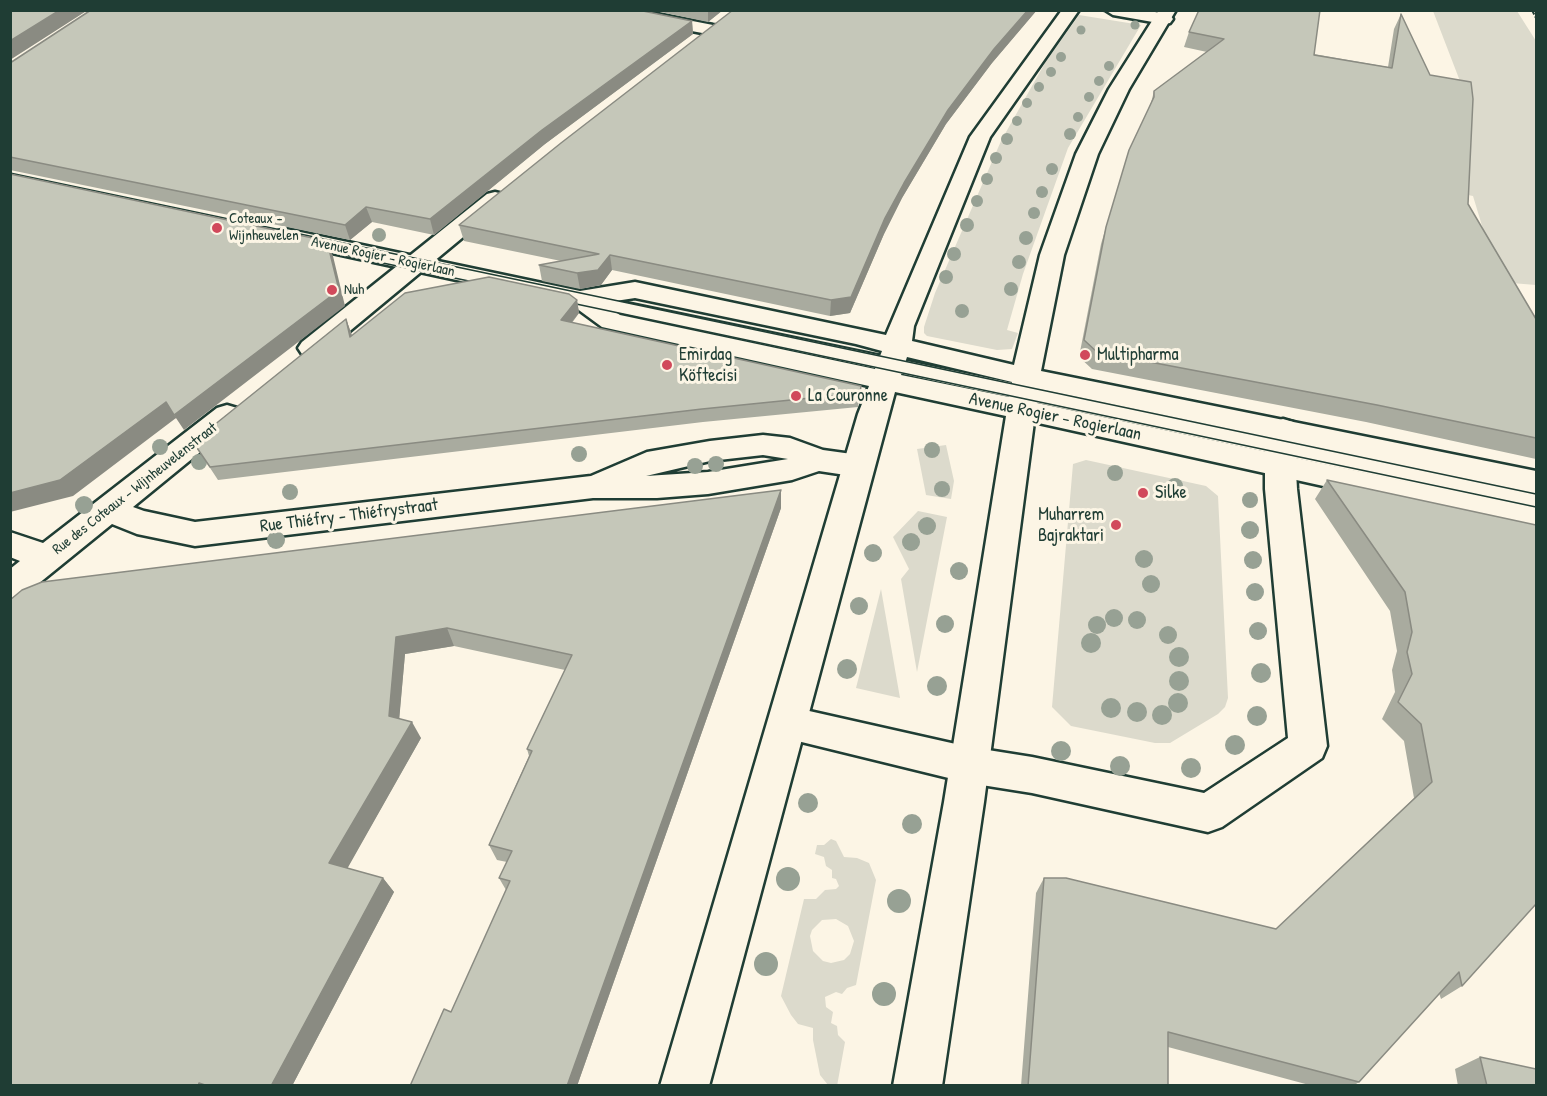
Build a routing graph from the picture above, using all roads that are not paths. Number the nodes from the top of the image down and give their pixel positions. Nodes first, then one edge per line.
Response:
1 (606, 10) edge
2 (1071, 10) edge
3 (1113, 10) edge
4 (1166, 15) edge
5 (696, 44) edge
6 (512, 185) edge
7 (260, 231) edge
8 (417, 264) junction
9 (579, 299) junction
10 (891, 364) junction
11 (289, 366) edge
12 (1023, 393) junction
13 (243, 402) edge
14 (1281, 447) junction
15 (859, 466) junction
16 (1536, 482) edge
17 (1536, 501) edge
18 (109, 509) junction
19 (1536, 521) edge
20 (10, 544) edge
21 (47, 558) junction
22 (10, 588) edge
23 (787, 723) junction
24 (969, 765) junction
25 (684, 1086) edge
26 (917, 1086) edge

1 - 5 street
2 - 10 street
3 - 4 street
4 - 12 street
6 - 8 street
7 - 8 street, Avenue Rogier - Rogierlaan
8 - 9 street, Avenue Rogier - Rogierlaan
8 - 11 street
9 - 10 street, Avenue Rogier - Rogierlaan
9 - 10 street, Avenue Rogier - Rogierlaan
10 - 12 street, Avenue Rogier - Rogierlaan
10 - 15 street
12 - 14 street, Avenue Rogier - Rogierlaan
12 - 24 street
13 - 18 street, Rue des Coteaux - Wijnheuvelenstraat
14 - 16 street, Avenue Rogier - Rogierlaan
14 - 17 lane, Avenue Rogier - Rogierlaan
14 - 19 street, Avenue Rogier - Rogierlaan
14 - 24 street
15 - 18 street, Rue Thiéfry - Thiéfrystraat
15 - 23 street
18 - 21 street, Rue des Coteaux - Wijnheuvelenstraat
20 - 21 street
21 - 22 street, Rue des Coteaux - Wijnheuvelenstraat
23 - 24 street
23 - 25 street
24 - 26 street

